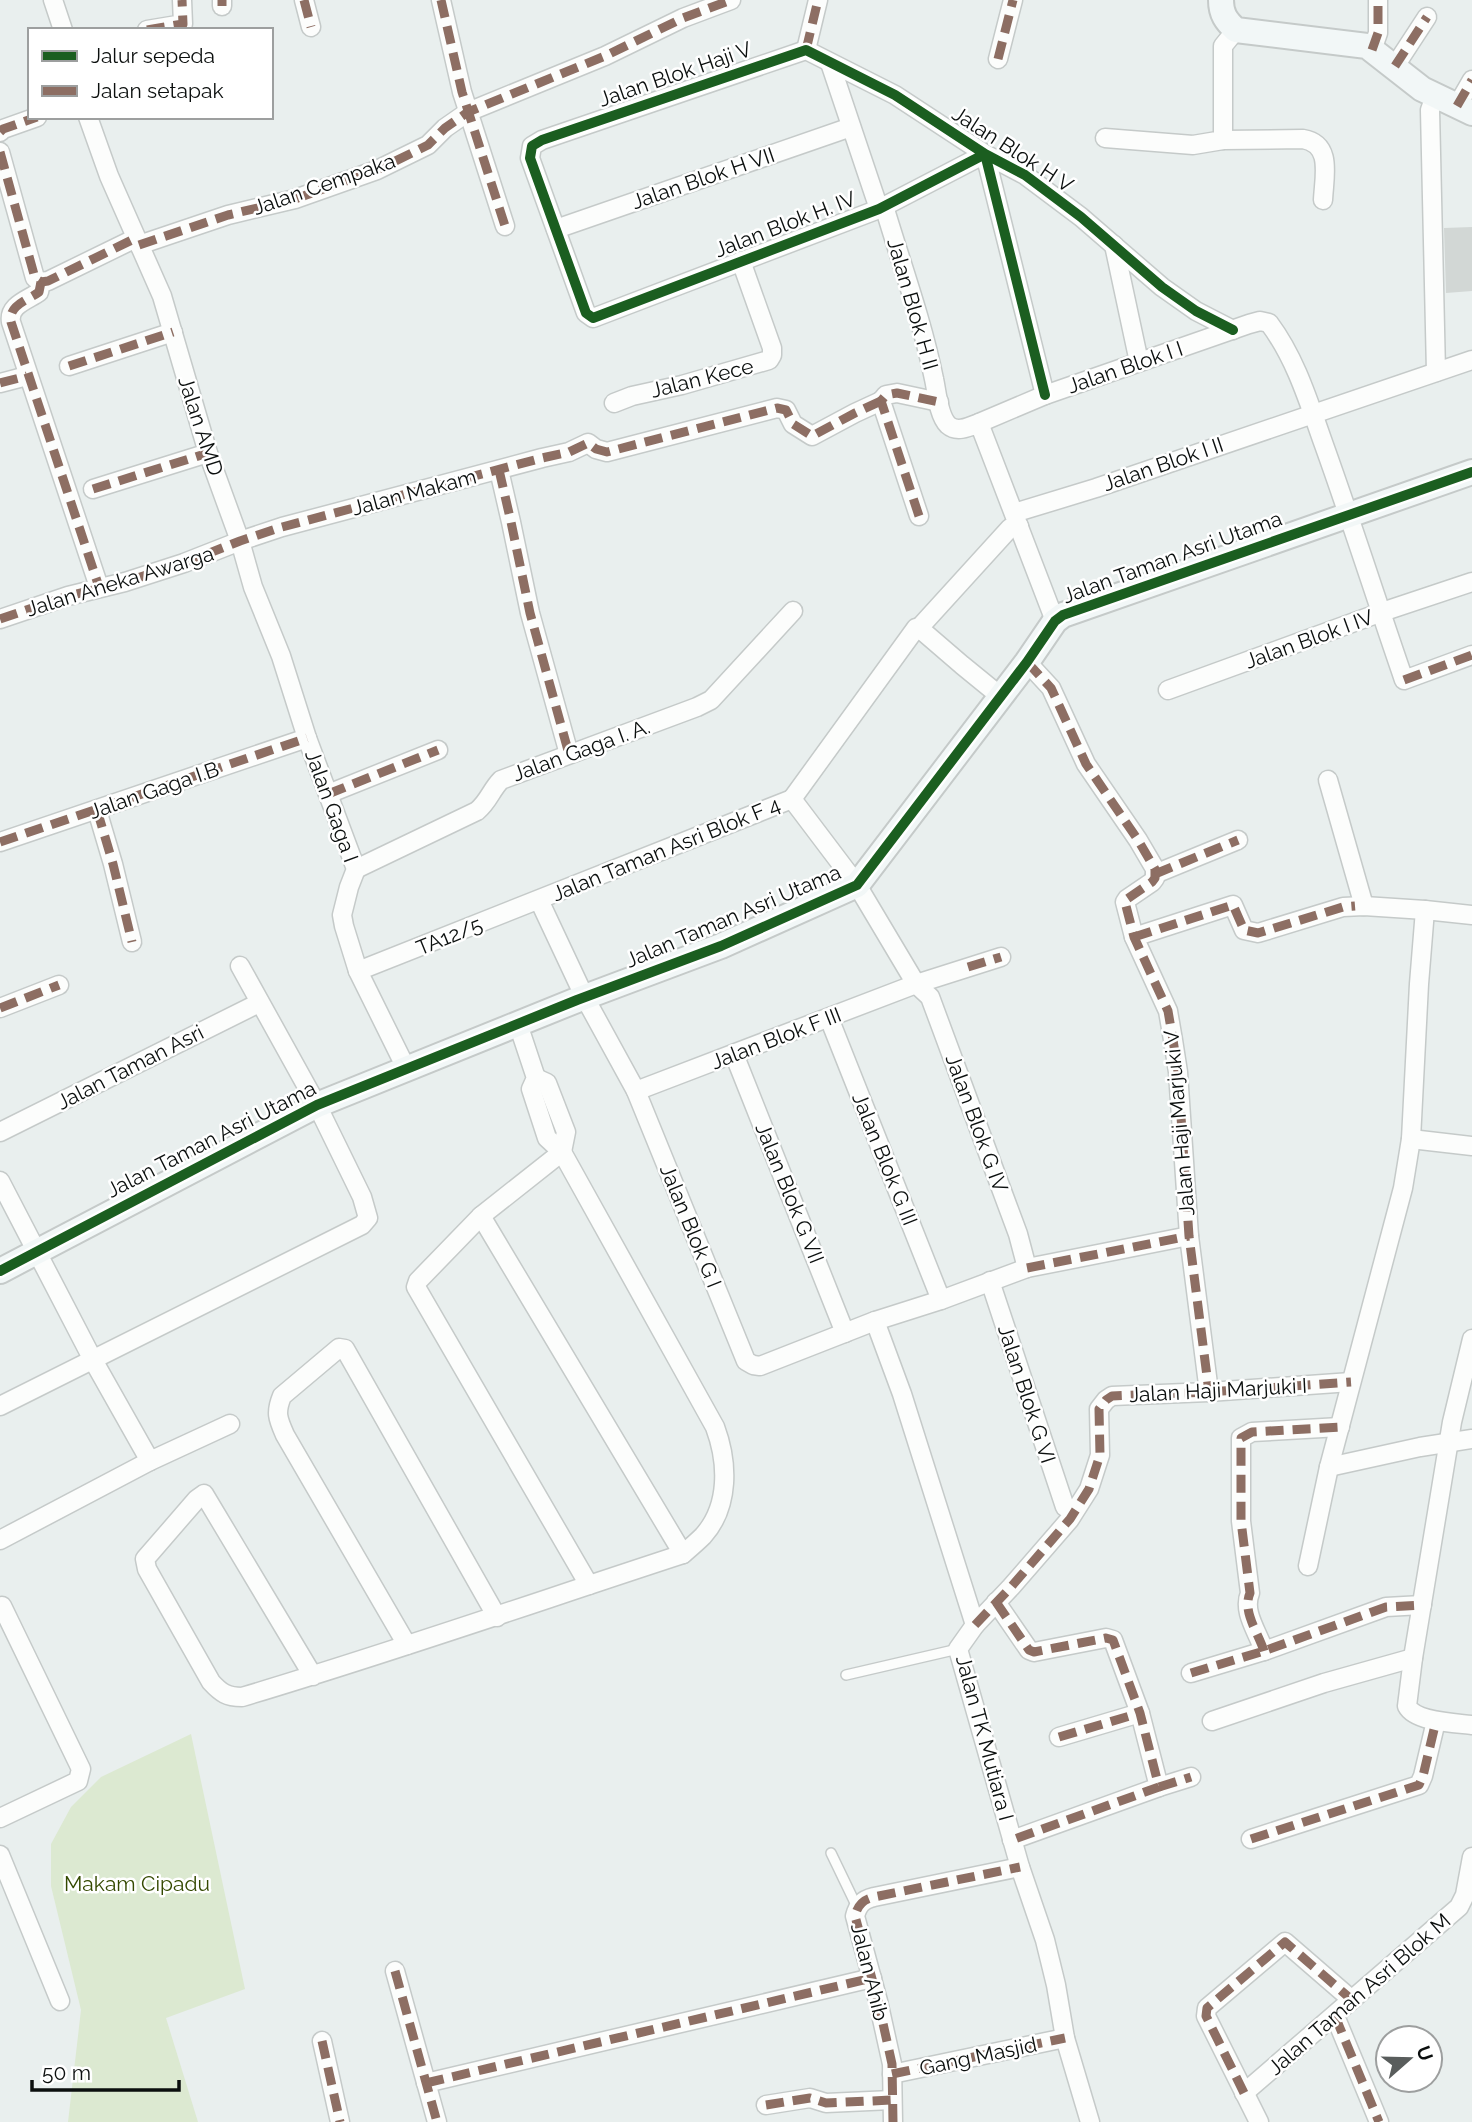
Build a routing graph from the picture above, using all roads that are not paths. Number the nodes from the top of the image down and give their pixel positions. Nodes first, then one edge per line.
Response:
1 (53, 0) edge
2 (182, 0) edge
3 (304, 0) edge
4 (441, 0) edge
5 (731, 0) edge
6 (818, 0) edge
7 (1013, 0) edge
8 (1221, 0) edge
9 (1378, 0) edge
10 (1427, 17) dead end
11 (311, 27) dead end
12 (62, 28) edge
13 (159, 28) edge
14 (1236, 30) junction
15 (806, 48) junction
16 (1372, 50) junction
17 (998, 59) dead end
18 (830, 63) junction
19 (1395, 66) junction
20 (1472, 80) edge
21 (1455, 105) edge
22 (468, 112) junction
23 (31, 119) edge
24 (89, 119) edge
25 (850, 127) junction
26 (0, 132) edge
27 (1105, 138) dead end
28 (1223, 139) junction
29 (985, 154) junction
30 (1, 164) edge
31 (1323, 200) dead end
32 (882, 208) junction
33 (505, 226) dead end
34 (556, 229) junction
35 (138, 242) junction
36 (1114, 245) junction
37 (741, 261) junction
38 (41, 282) junction
39 (1233, 330) junction
40 (173, 332) junction
41 (1472, 360) edge
42 (1139, 362) junction
43 (69, 366) dead end
44 (1436, 372) junction
45 (27, 376) junction
46 (0, 383) edge
47 (1045, 395) junction
48 (881, 401) junction
49 (939, 402) junction
50 (614, 403) dead end
51 (1312, 413) junction
52 (979, 423) junction
53 (208, 453) junction
54 (499, 470) junction
55 (1472, 472) edge
56 (93, 489) dead end
57 (1349, 514) junction
58 (919, 516) dead end
59 (1016, 519) junction
60 (240, 541) junction
61 (1472, 582) edge
62 (99, 587) junction
63 (793, 611) dead end
64 (1382, 612) junction
65 (0, 618) edge
66 (1055, 621) junction
67 (916, 629) junction
68 (1472, 655) edge
69 (1027, 662) junction
70 (1168, 690) dead end
71 (1000, 696) junction
72 (307, 738) junction
73 (438, 750) dead end
74 (569, 754) junction
75 (1328, 780) dead end
76 (328, 794) junction
77 (792, 799) junction
78 (97, 810) junction
79 (1238, 840) dead end
80 (0, 842) edge
81 (356, 869) junction
82 (1155, 874) junction
83 (861, 893) junction
84 (539, 900) junction
85 (1364, 906) junction
86 (1425, 910) junction
87 (1472, 915) edge
88 (1134, 937) junction
89 (132, 942) dead end
90 (1001, 957) dead end
91 (240, 966) dead end
92 (358, 971) junction
93 (916, 984) junction
94 (59, 985) dead end
95 (578, 1000) junction
96 (259, 1003) junction
97 (0, 1008) edge
98 (829, 1018) junction
99 (518, 1024) junction
100 (734, 1054) junction
101 (405, 1068) junction
102 (636, 1091) junction
103 (317, 1105) junction
104 (0, 1132) edge
105 (1411, 1139) junction
106 (1472, 1146) edge
107 (562, 1152) junction
108 (0, 1181) edge
109 (481, 1216) junction
110 (1189, 1236) junction
111 (38, 1252) junction
112 (1027, 1268) junction
113 (0, 1271) edge
114 (990, 1281) junction
115 (941, 1300) junction
116 (875, 1321) junction
117 (845, 1333) junction
118 (1472, 1339) edge
119 (93, 1360) junction
120 (1351, 1382) junction
121 (1209, 1392) junction
122 (0, 1406) edge
123 (230, 1424) dead end
124 (1340, 1427) junction
125 (1472, 1438) edge
126 (1449, 1442) junction
127 (150, 1461) junction
128 (1329, 1467) junction
129 (1065, 1507) dead end
130 (0, 1540) edge
131 (683, 1554) junction
132 (1308, 1566) dead end
133 (589, 1585) junction
134 (996, 1602) junction
135 (1422, 1605) junction
136 (2, 1606) dead end
137 (497, 1617) junction
138 (975, 1625) junction
139 (407, 1645) junction
140 (958, 1649) junction
141 (1264, 1651) junction
142 (1413, 1658) junction
143 (1191, 1673) dead end
144 (846, 1675) dead end
145 (313, 1676) junction
146 (1140, 1713) junction
147 (1212, 1721) dead end
148 (1436, 1721) junction
149 (1472, 1724) edge
150 (1059, 1737) dead end
151 (1191, 1777) dead end
152 (1159, 1787) junction
153 (0, 1818) edge
154 (1251, 1839) dead end
155 (1012, 1840) junction
156 (831, 1853) dead end
157 (0, 1856) edge
158 (1472, 1857) edge
159 (1020, 1867) junction
160 (858, 1907) junction
161 (395, 1971) dead end
162 (872, 1978) junction
163 (1352, 2000) junction
164 (61, 2001) dead end
165 (1335, 2016) junction
166 (1065, 2038) junction
167 (322, 2040) dead end
168 (892, 2074) junction
169 (426, 2083) junction
170 (1244, 2092) junction
171 (892, 2100) junction
172 (766, 2105) dead end
173 (340, 2122) edge
174 (437, 2122) edge
175 (893, 2122) edge
176 (1090, 2122) edge
177 (1259, 2122) edge
178 (1379, 2122) edge

1 - 12 street
2 - 13 street
3 - 11 street
4 - 22 street
5 - 22 street, Jalan Cempaka
6 - 15 street
7 - 17 street
8 - 14 street
9 - 16 street
10 - 19 street
14 - 16 street
14 - 28 street
15 - 18 street
15 - 34 street, Jalan Blok Haji V
16 - 19 street
18 - 25 street, Jalan Blok H II
18 - 29 street, Jalan Blok H V
19 - 21 street
20 - 21 street
21 - 44 street
22 - 33 street
22 - 35 street, Jalan Cempaka
23 - 26 street
24 - 35 street, Jalan AMD
25 - 32 street, Jalan Blok H II
25 - 34 street, Jalan Blok H VII
27 - 28 street
28 - 31 street
29 - 32 street, Jalan Blok H. IV
29 - 36 street, Jalan Blok H V
29 - 47 street
30 - 38 street
32 - 37 street, Jalan Blok H. IV
32 - 49 street, Jalan Blok H II
34 - 37 street, Jalan Blok H. IV
35 - 38 street, Jalan Cempaka
35 - 40 street, Jalan AMD
36 - 39 street, Jalan Blok H V
36 - 42 street
37 - 50 street, Jalan Kece
38 - 45 street
39 - 42 street, Jalan Blok I I
39 - 51 street, Jalan Blok I I
40 - 43 street
40 - 53 street, Jalan AMD
41 - 44 street, Jalan Blok I II
42 - 47 street, Jalan Blok I I
44 - 51 street, Jalan Blok I II
45 - 46 street
45 - 62 street
47 - 52 street, Jalan Blok I I
48 - 49 street
48 - 54 street, Jalan Makam
48 - 58 street
49 - 52 street
51 - 57 street
51 - 59 street, Jalan Blok I II
52 - 59 street
53 - 56 street
53 - 60 street, Jalan AMD
54 - 60 street, Jalan Makam
54 - 74 street
55 - 57 street, Jalan Taman Asri Utama
57 - 64 street
57 - 66 street, Jalan Taman Asri Utama
59 - 66 street
59 - 67 street
60 - 62 street, Jalan Aneka Awarga
60 - 72 street, Jalan AMD
61 - 64 street
62 - 65 street, Jalan Aneka Awarga
63 - 74 street, Jalan Gaga I. A.
64 - 68 street, Jalan Blok I IV
64 - 70 street, Jalan Blok I IV
66 - 69 street, Jalan Taman Asri Utama
67 - 71 street
67 - 77 street
69 - 71 street, Jalan Taman Asri Utama
69 - 82 street
71 - 83 street, Jalan Taman Asri Utama
72 - 76 street, Jalan Gaga I
72 - 78 street, Jalan Gaga I.B
73 - 76 street
74 - 81 street, Jalan Gaga I. A.
75 - 85 street
76 - 81 street, Jalan Gaga I
77 - 83 street, Jalan Blok G IV
77 - 84 street, Jalan Taman Asri Blok F 4
78 - 80 street, Jalan Gaga I.B
78 - 89 street
79 - 82 street
81 - 92 street, Jalan Gaga I
82 - 88 street, Jalan Haji Marjuki V
83 - 93 street, Jalan Blok G IV
83 - 95 street, Jalan Taman Asri Utama
84 - 92 street, TA12/5
84 - 95 street, Jalan Blok G I
85 - 86 street
85 - 88 street
86 - 87 street
86 - 105 street
88 - 110 street, Jalan Haji Marjuki V
90 - 93 street, Jalan Blok F III
91 - 96 street
92 - 101 street, Jalan Gaga I
93 - 98 street, Jalan Blok F III
93 - 112 street, Jalan Blok G IV
94 - 97 street
95 - 99 street, Jalan Taman Asri Utama
95 - 102 street, Jalan Blok G I
96 - 103 street
96 - 104 street, Jalan Taman Asri
98 - 100 street, Jalan Blok F III
98 - 115 street, Jalan Blok G III
99 - 101 street, Jalan Taman Asri Utama
99 - 107 street
100 - 102 street, Jalan Blok F III
100 - 117 street, Jalan Blok G VII
101 - 103 street, Jalan Taman Asri Utama
102 - 117 street, Jalan Blok G I
103 - 111 street, Jalan Taman Asri Utama
103 - 119 street
105 - 106 street
105 - 120 street
107 - 109 street
107 - 131 street
108 - 111 street
109 - 131 street
109 - 133 street
110 - 112 street
110 - 121 street, Jalan Haji Marjuki V
111 - 113 street, Jalan Taman Asri Utama
111 - 119 street
112 - 114 street
114 - 115 street
114 - 129 street, Jalan Blok G VI
115 - 116 street
116 - 117 street
116 - 138 street, Jalan TK Mutiara I
118 - 126 street
119 - 122 street
119 - 127 street
120 - 121 street, Jalan Haji Marjuki I
120 - 124 street
121 - 134 street, Jalan Haji Marjuki I
123 - 127 street
124 - 128 street
124 - 141 street
125 - 126 street
126 - 128 street
126 - 135 street
127 - 130 street
128 - 132 street
131 - 133 street
133 - 137 street
134 - 138 street, Jalan Haji Marjuki I
134 - 146 street
135 - 141 street
135 - 142 street
136 - 153 street
137 - 139 street
137 - 139 street
138 - 140 street, Jalan TK Mutiara I
139 - 145 street
140 - 144 lane
140 - 155 street, Jalan TK Mutiara I
141 - 143 street
142 - 147 street
142 - 148 street
145 - 145 street
146 - 150 street
146 - 152 street
148 - 149 street
148 - 154 street
151 - 152 street
152 - 155 street
155 - 159 street, Jalan TK Mutiara I
156 - 160 lane
157 - 164 street
158 - 163 street, Jalan Taman Asri Blok M
159 - 160 street, Jalan Ahib
159 - 166 street, Jalan TK Mutiara I
160 - 162 street, Jalan Ahib
161 - 169 street
162 - 168 street, Jalan Ahib
162 - 169 street
163 - 165 street, Jalan Taman Asri Blok M
163 - 170 street
165 - 170 street, Jalan Taman Asri Blok M
165 - 178 street
166 - 168 street, Gang Masjid
166 - 176 street, Jalan TK Mutiara I
167 - 173 street
168 - 171 street, Jalan Ahib
169 - 174 street
170 - 177 street
171 - 172 street
171 - 175 street, Jalan Ahib

